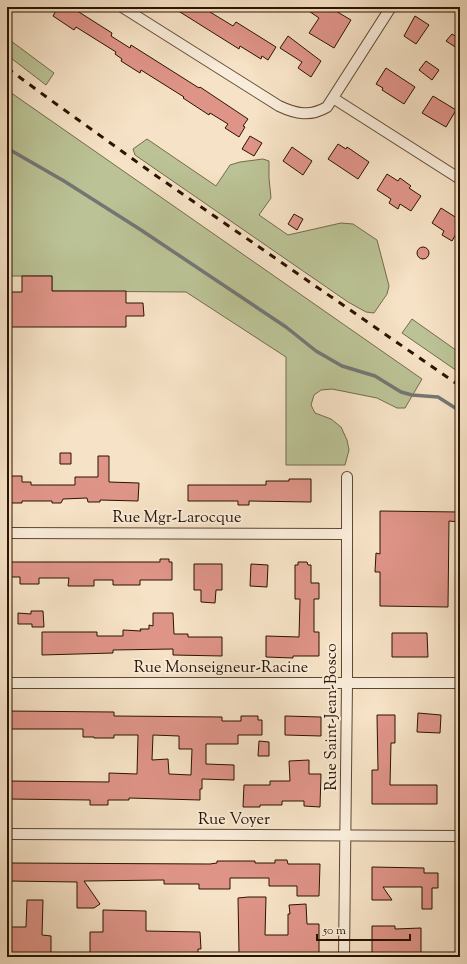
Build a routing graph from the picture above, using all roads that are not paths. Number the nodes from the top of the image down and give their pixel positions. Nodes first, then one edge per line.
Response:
1 (122, 7) edge
2 (389, 8) edge
3 (333, 98) junction
4 (460, 179) edge
5 (347, 477) dead end
6 (7, 533) edge
7 (347, 534) junction
8 (7, 683) edge
9 (347, 683) junction
10 (460, 684) edge
11 (7, 834) edge
12 (346, 835) junction
13 (460, 836) edge
14 (344, 957) edge

1 - 3 street
2 - 3 street
3 - 4 street
5 - 7 street, Rue Saint-Jean-Bosco
6 - 7 street, Rue Mgr-Larocque
7 - 9 street, Rue Saint-Jean-Bosco
8 - 9 street, Rue Monseigneur-Racine
9 - 10 street, Rue Monseigneur-Racine
9 - 12 street, Rue Saint-Jean-Bosco
11 - 12 street, Rue Voyer
12 - 13 street, Rue Voyer
12 - 14 street, Rue Saint-Jean-Bosco

